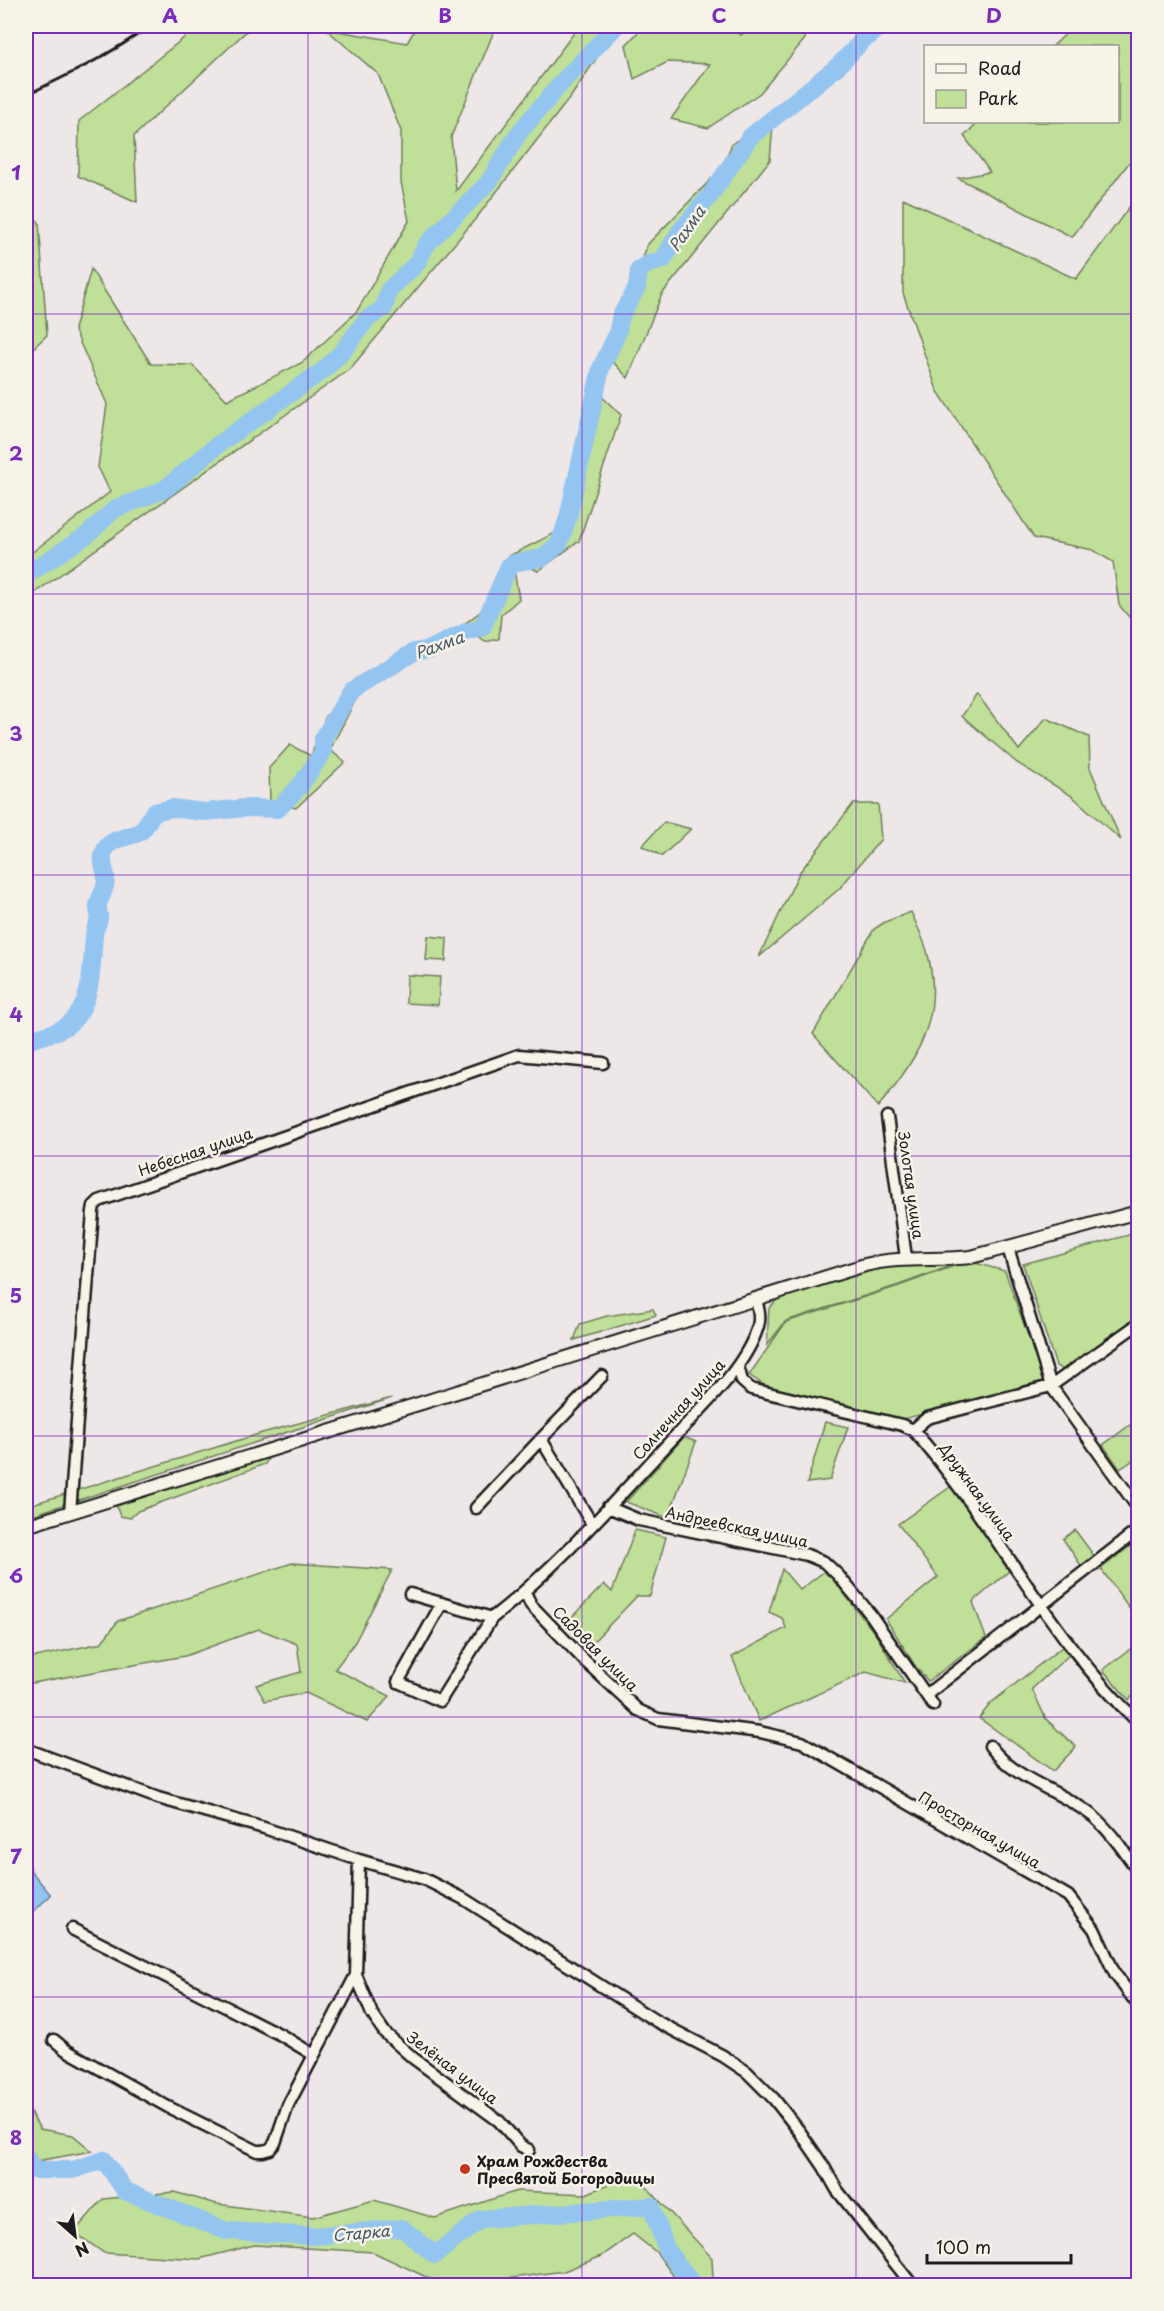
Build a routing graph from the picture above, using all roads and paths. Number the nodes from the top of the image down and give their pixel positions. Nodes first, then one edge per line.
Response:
1 (603, 1063) dead end
2 (887, 1117) dead end
3 (1138, 1212) edge
4 (1008, 1248) junction
5 (906, 1258) junction
6 (756, 1299) junction
7 (1138, 1324) edge
8 (738, 1366) junction
9 (602, 1376) dead end
10 (1051, 1386) junction
11 (913, 1430) junction
12 (541, 1439) junction
13 (608, 1507) junction
14 (476, 1508) dead end
15 (1138, 1508) edge
16 (70, 1512) junction
17 (592, 1524) junction
18 (26, 1526) edge
19 (1138, 1530) edge
20 (525, 1592) junction
21 (410, 1594) dead end
22 (442, 1603) junction
23 (1041, 1606) junction
24 (492, 1618) junction
25 (926, 1695) junction
26 (933, 1706) dead end
27 (1138, 1722) edge
28 (760, 1732) joint
29 (990, 1746) dead end
30 (26, 1749) edge
31 (359, 1860) junction
32 (1138, 1870) edge
33 (72, 1929) dead end
34 (356, 1975) junction
35 (1138, 2005) edge
36 (54, 2040) dead end
37 (314, 2055) junction
38 (529, 2150) dead end
39 (913, 2286) edge

1 - 16 street, Небесная улица
2 - 5 street, Золотая улица
3 - 4 street
4 - 5 street
4 - 10 street
5 - 6 street
6 - 8 street, Солнечная улица
6 - 16 street
7 - 10 street
8 - 11 street
8 - 13 street, Солнечная улица
9 - 12 street
10 - 11 street
10 - 15 street
11 - 23 street, Дружная улица
12 - 14 street
12 - 17 street
13 - 17 street, Солнечная улица
13 - 25 street, Андреевская улица
16 - 18 street
17 - 20 street, Солнечная улица
19 - 23 street
20 - 24 street, Солнечная улица
20 - 28 street, Садовая улица
21 - 22 street
22 - 24 street
22 - 24 street, Солнечная улица
23 - 25 street
23 - 27 street, Дружная улица
25 - 26 street, Андреевская улица
28 - 35 street, Просторная улица
29 - 32 street
30 - 31 street
31 - 34 street, Зелёная улица
31 - 39 street
33 - 37 street
34 - 37 street
34 - 38 street, Зелёная улица
36 - 37 street

